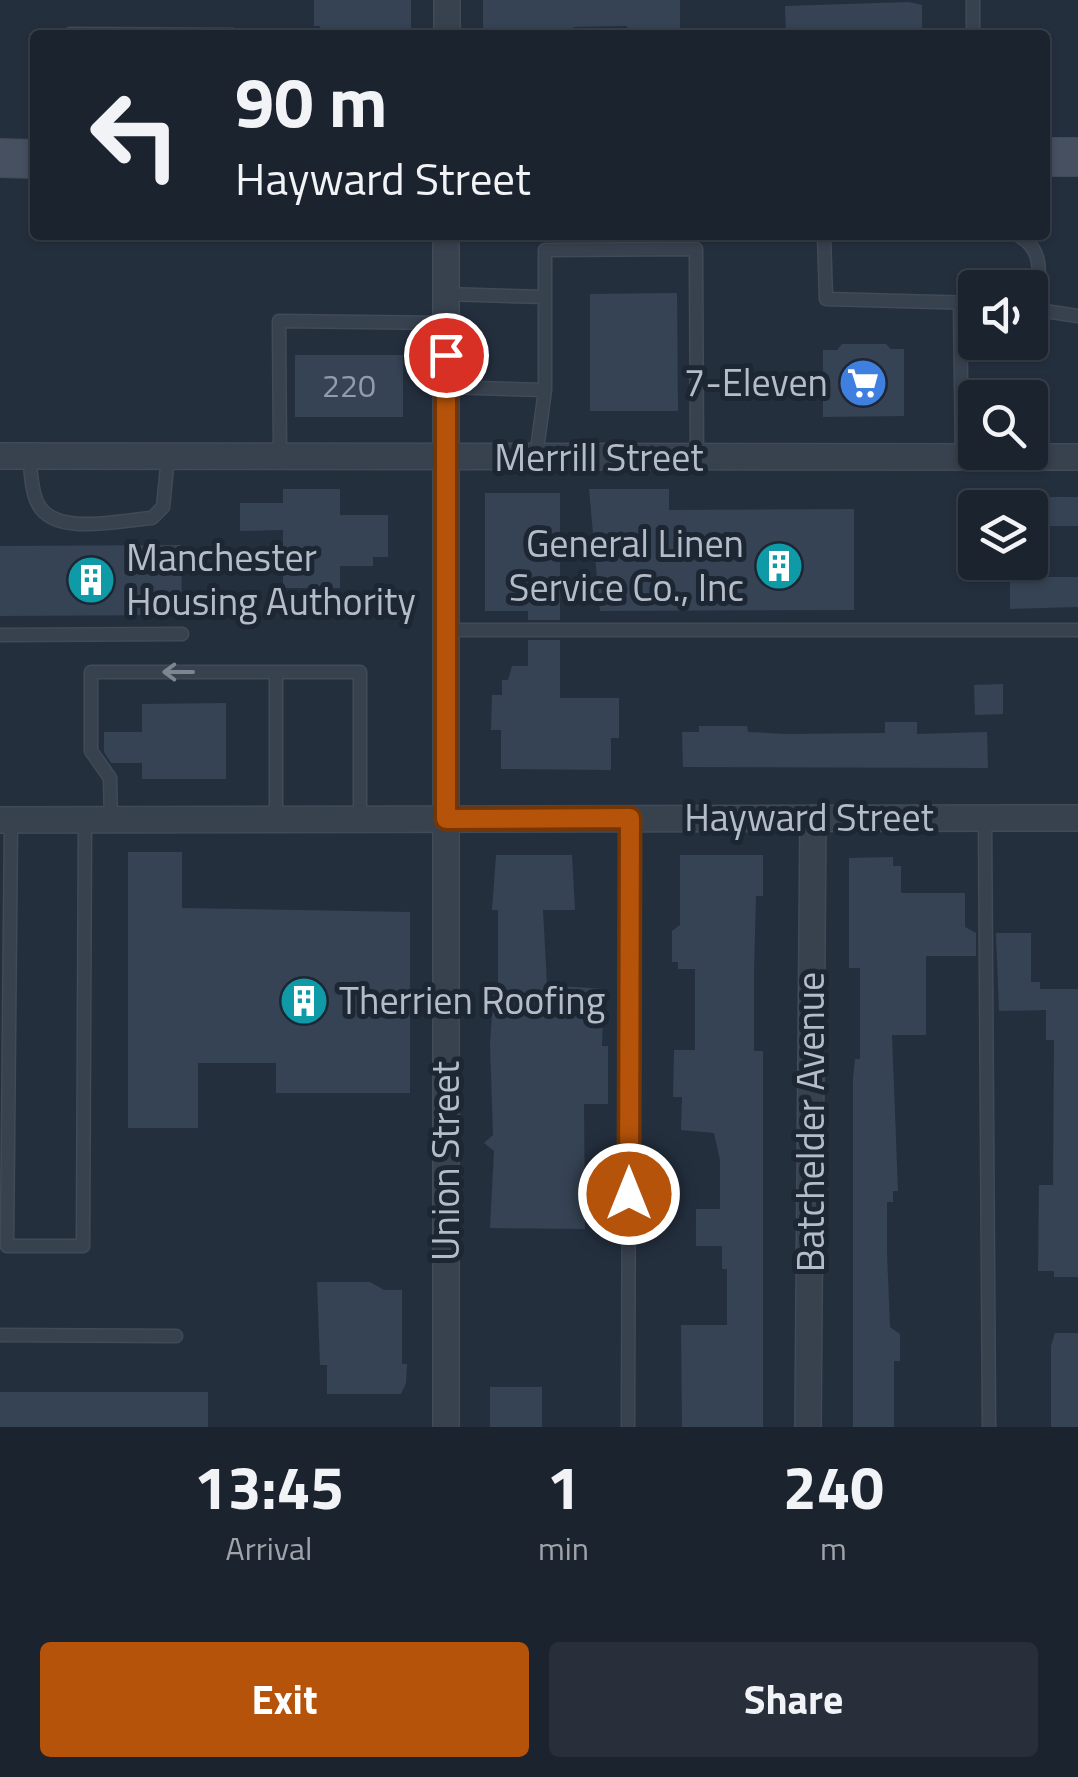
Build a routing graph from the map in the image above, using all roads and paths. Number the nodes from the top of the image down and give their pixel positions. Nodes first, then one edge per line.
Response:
1 (447, 0) edge
2 (972, 0) edge
3 (447, 30) edge
4 (973, 30) edge
5 (1050, 157) edge
6 (1078, 157) edge
7 (0, 158) edge
8 (30, 159) edge
9 (446, 240) edge
10 (824, 240) edge
11 (1028, 240) edge
12 (1038, 270) edge
13 (446, 294) junction
14 (544, 297) junction
15 (958, 302) edge
16 (1048, 311) edge
17 (1078, 316) edge
18 (446, 323) junction
19 (446, 387) junction
20 (545, 390) junction
21 (0, 456) edge
22 (29, 456) junction
23 (168, 457) junction
24 (280, 457) junction
25 (697, 457) junction
26 (958, 457) edge
27 (1048, 457) edge
28 (1078, 457) edge
29 (446, 458) junction
30 (536, 458) junction
31 (447, 630) junction
32 (1078, 630) edge
33 (182, 634) dead end
34 (0, 635) edge
35 (276, 672) junction
36 (630, 818) junction
37 (813, 818) junction
38 (985, 818) junction
39 (1078, 818) edge
40 (98, 819) junction
41 (276, 819) junction
42 (360, 819) junction
43 (446, 819) junction
44 (6, 820) edge
45 (0, 1335) edge
46 (176, 1336) dead end
47 (446, 1427) edge
48 (628, 1427) edge
49 (808, 1427) edge
50 (989, 1427) edge

1 - 3 street
2 - 4 lane
5 - 6 main road
7 - 8 main road
9 - 13 street, Union Street
10 - 15 lane
11 - 12 lane
13 - 14 lane
13 - 18 street, Union Street
14 - 20 lane
14 - 25 lane
16 - 17 lane
18 - 19 street, Union Street
18 - 24 lane
19 - 20 lane
19 - 29 street, Union Street
20 - 30 lane
21 - 22 street, Merrill Street
22 - 23 street, Merrill Street
22 - 23 lane
23 - 24 street, Merrill Street
24 - 29 street, Merrill Street
25 - 26 street, Merrill Street
25 - 30 street, Merrill Street
27 - 28 street, Merrill Street
29 - 30 street, Merrill Street
29 - 31 street, Union Street
31 - 32 lane
31 - 43 street, Union Street
33 - 34 lane
35 -> 40 lane
35 - 41 lane
35 - 42 lane
36 - 37 street, Hayward Street
36 - 43 street, Hayward Street
36 - 48 lane
37 - 38 street, Hayward Street
37 - 49 street, Batchelder Avenue
38 - 39 street, Hayward Street
38 - 50 lane
40 - 41 street, Hayward Street
40 - 44 street, Hayward Street
40 - 44 lane
41 - 42 street, Hayward Street
42 - 43 street, Hayward Street
43 - 47 street, Union Street
45 - 46 lane

